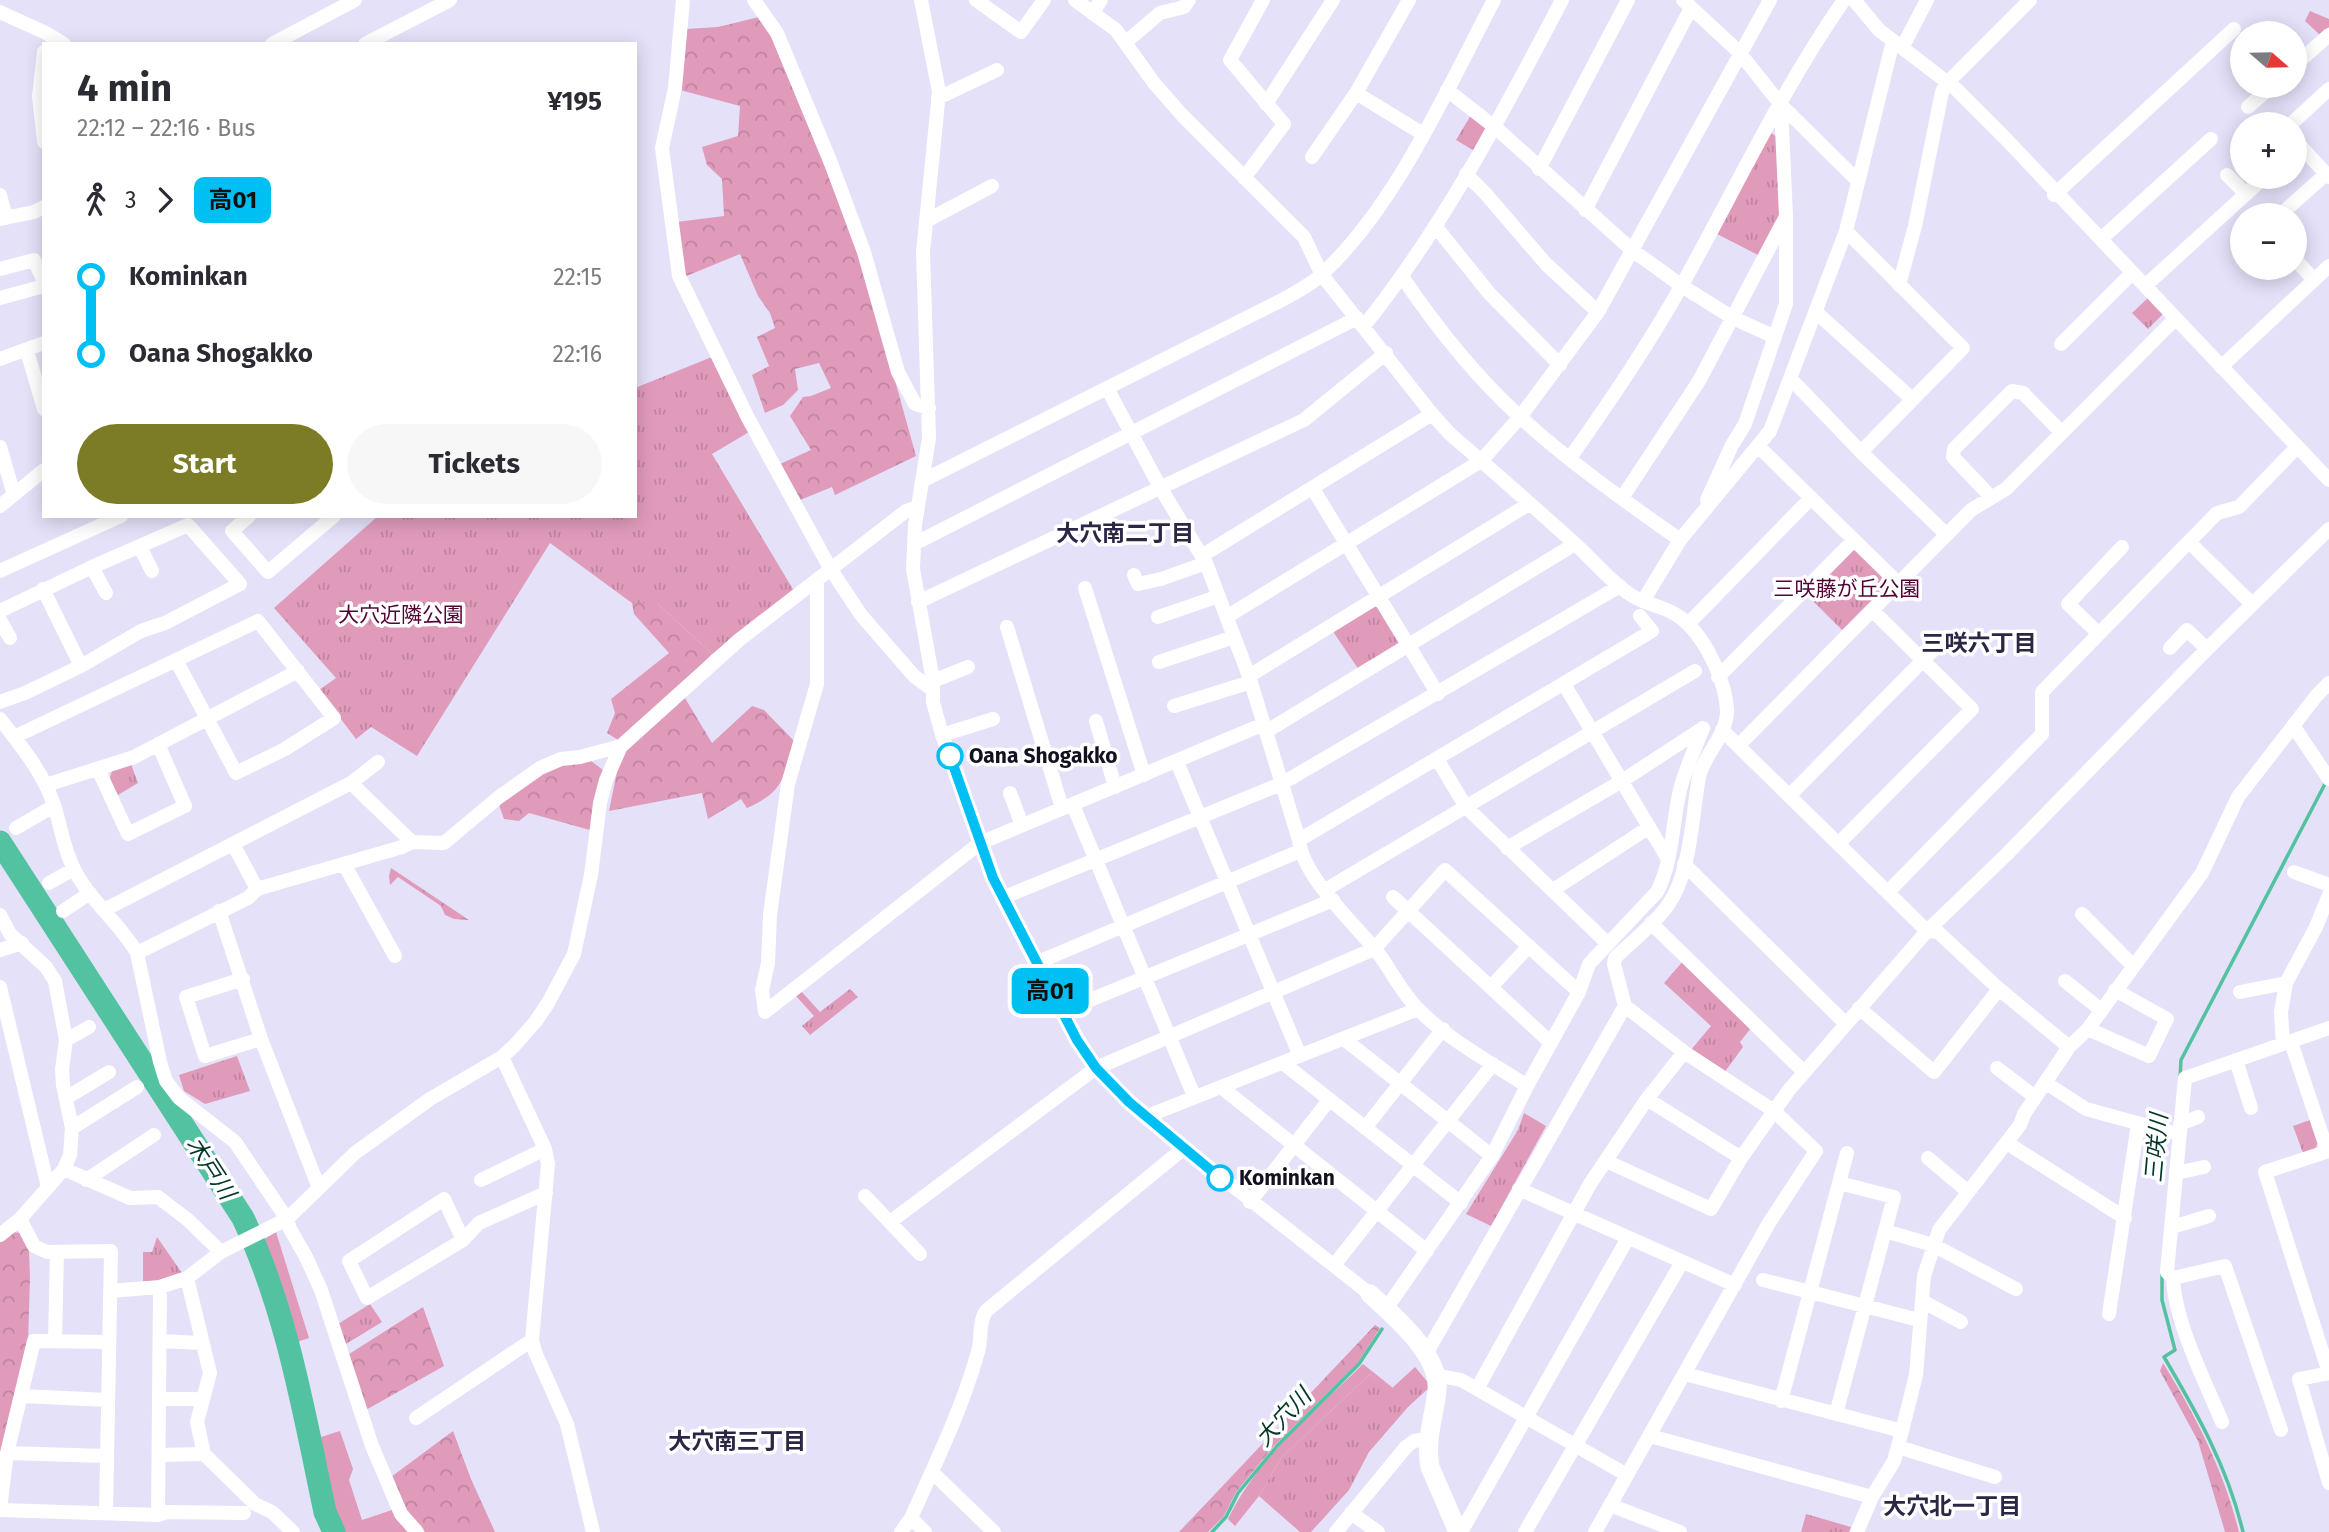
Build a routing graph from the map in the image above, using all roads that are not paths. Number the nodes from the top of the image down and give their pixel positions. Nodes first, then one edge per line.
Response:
1 (355, 0) edge
2 (450, 0) edge
3 (683, 0) edge
4 (754, 0) edge
5 (921, 0) edge
6 (976, 0) edge
7 (1044, 0) edge
8 (1074, 0) edge
9 (1101, 0) edge
10 (1189, 0) edge
11 (1263, 0) edge
12 (1333, 0) edge
13 (1409, 0) edge
14 (1494, 0) edge
15 (1562, 0) edge
16 (1628, 0) edge
17 (1770, 0) edge
18 (1844, 0) edge
19 (1854, 0) edge
20 (1927, 0) edge
21 (2030, 0) edge
22 (1687, 4) edge
23 (0, 12) edge
24 (1092, 13) junction
25 (2230, 33) edge
26 (2329, 35) edge
27 (45, 38) edge
28 (276, 42) edge
29 (369, 42) edge
30 (1126, 42) junction
31 (1898, 44) junction
32 (1739, 52) junction
33 (2307, 54) edge
34 (997, 70) dead end
35 (1947, 83) junction
36 (2329, 89) edge
37 (1447, 90) junction
38 (1356, 93) junction
39 (938, 98) junction
40 (2258, 98) edge
41 (1266, 104) junction
42 (1780, 105) junction
43 (2248, 107) dead end
44 (2304, 112) edge
45 (1496, 128) junction
46 (1423, 134) junction
47 (2211, 139) dead end
48 (2307, 153) edge
49 (1312, 157) dead end
50 (1539, 169) junction
51 (1465, 174) junction
52 (2227, 175) dead end
53 (2328, 176) edge
54 (1244, 178) junction
55 (1858, 181) junction
56 (992, 186) dead end
57 (2251, 189) edge
58 (2056, 194) junction
59 (2246, 194) junction
60 (0, 195) edge
61 (2295, 203) edge
62 (42, 208) edge
63 (1585, 210) junction
64 (1786, 216) junction
65 (3, 219) edge
66 (926, 221) junction
67 (1436, 227) junction
68 (1846, 231) junction
69 (2101, 239) junction
70 (1632, 250) junction
71 (2329, 266) edge
72 (0, 269) edge
73 (2132, 272) junction
74 (2307, 272) edge
75 (1322, 275) junction
76 (42, 278) edge
77 (1403, 278) junction
78 (2314, 280) junction
79 (42, 284) edge
80 (1899, 285) junction
81 (1682, 286) junction
82 (2145, 286) junction
83 (0, 299) edge
84 (1598, 312) junction
85 (1816, 313) junction
86 (1733, 318) junction
87 (2175, 319) junction
88 (1361, 322) junction
89 (1775, 337) junction
90 (42, 344) edge
91 (2061, 344) dead end
92 (27, 351) junction
93 (1386, 353) junction
94 (0, 359) edge
95 (1560, 365) junction
96 (2221, 367) junction
97 (1791, 379) junction
98 (1107, 388) junction
99 (1912, 399) junction
100 (42, 402) edge
101 (929, 408) junction
102 (1432, 415) junction
103 (1520, 417) junction
104 (2062, 433) junction
105 (1132, 435) junction
106 (1738, 435) junction
107 (0, 447) edge
108 (2297, 447) junction
109 (1757, 449) junction
110 (1861, 452) junction
111 (1570, 458) junction
112 (1481, 461) junction
113 (42, 472) edge
114 (2329, 480) edge
115 (922, 481) junction
116 (1161, 489) junction
117 (1313, 489) junction
118 (14, 495) junction
119 (1991, 497) junction
120 (1622, 498) junction
121 (1811, 498) junction
122 (1529, 504) junction
123 (0, 506) edge
124 (917, 507) junction
125 (1700, 516) junction
126 (110, 518) edge
127 (247, 518) edge
128 (332, 518) edge
129 (91, 522) edge
130 (2329, 529) edge
131 (1947, 535) junction
132 (1680, 540) junction
133 (1854, 540) junction
134 (2189, 542) junction
135 (1345, 543) junction
136 (914, 544) junction
137 (1575, 544) junction
138 (140, 547) junction
139 (2122, 547) dead end
140 (1204, 559) junction
141 (92, 567) junction
142 (830, 568) junction
143 (0, 571) edge
144 (152, 571) dead end
145 (1134, 575) dead end
146 (817, 580) junction
147 (1898, 583) junction
148 (1619, 586) junction
149 (1085, 588) dead end
150 (44, 589) junction
151 (106, 593) dead end
152 (1219, 596) junction
153 (1380, 597) junction
154 (918, 603) junction
155 (2252, 604) junction
156 (1642, 609) junction
157 (1872, 610) junction
158 (0, 611) edge
159 (1228, 616) junction
160 (1158, 617) dead end
161 (0, 620) edge
162 (1688, 624) junction
163 (1007, 627) dead end
164 (2099, 634) junction
165 (1234, 637) junction
166 (10, 638) dead end
167 (1944, 639) dead end
168 (1409, 647) junction
169 (2170, 648) dead end
170 (2207, 649) junction
171 (176, 660) junction
172 (1923, 660) junction
173 (1158, 662) dead end
174 (81, 666) junction
175 (968, 667) dead end
176 (298, 671) junction
177 (1695, 671) dead end
178 (1718, 677) junction
179 (1250, 679) junction
180 (2329, 683) edge
181 (1564, 684) junction
182 (933, 685) junction
183 (1438, 695) junction
184 (0, 702) edge
185 (1174, 706) dead end
186 (0, 719) edge
187 (207, 719) junction
188 (993, 719) dead end
189 (1096, 720) dead end
190 (2294, 727) junction
191 (1266, 728) junction
192 (1722, 730) junction
193 (1593, 733) junction
194 (942, 735) junction
195 (14, 737) junction
196 (158, 744) junction
197 (621, 746) junction
198 (1738, 746) junction
199 (1437, 760) junction
200 (378, 762) dead end
201 (1177, 762) junction
202 (98, 769) junction
203 (1144, 775) junction
204 (2329, 779) edge
205 (1622, 781) junction
206 (351, 783) junction
207 (1281, 784) junction
208 (46, 785) junction
209 (1115, 787) junction
210 (1010, 793) dead end
211 (1789, 796) junction
212 (54, 806) junction
213 (1067, 806) junction
214 (1466, 807) junction
215 (1201, 817) junction
216 (1021, 825) junction
217 (16, 828) dead end
218 (1648, 828) junction
219 (412, 842) junction
220 (980, 843) junction
221 (233, 844) junction
222 (1838, 844) junction
223 (1300, 846) junction
224 (1507, 848) junction
225 (1668, 859) junction
226 (1096, 860) junction
227 (344, 864) junction
228 (1684, 864) junction
229 (74, 869) junction
230 (2294, 872) dead end
231 (1228, 881) junction
232 (49, 883) dead end
233 (2329, 885) edge
234 (257, 889) junction
235 (1553, 890) junction
236 (1888, 892) junction
237 (90, 894) junction
238 (1329, 895) junction
239 (2329, 895) edge
240 (1393, 897) dead end
241 (1002, 898) junction
242 (104, 910) junction
243 (1409, 910) junction
244 (63, 911) dead end
245 (219, 911) junction
246 (2082, 914) dead end
247 (0, 915) edge
248 (1651, 923) junction
249 (1123, 925) junction
250 (1927, 931) junction
251 (1250, 934) junction
252 (22, 943) junction
253 (1607, 943) junction
254 (1529, 946) junction
255 (1374, 949) junction
256 (0, 950) edge
257 (138, 953) junction
258 (395, 956) dead end
259 (1036, 963) junction
260 (2133, 966) junction
261 (1145, 977) junction
262 (243, 979) junction
263 (2065, 981) dead end
264 (2286, 983) junction
265 (0, 987) edge
266 (1492, 987) junction
267 (2000, 989) junction
268 (2115, 990) junction
269 (1275, 992) junction
270 (1579, 992) junction
271 (2240, 992) dead end
272 (1625, 1006) junction
273 (1859, 1008) junction
274 (1418, 1009) junction
275 (2101, 1010) junction
276 (1060, 1012) junction
277 (1846, 1024) junction
278 (89, 1027) dead end
279 (2329, 1028) edge
280 (2088, 1029) junction
281 (1443, 1030) junction
282 (1170, 1036) junction
283 (261, 1039) junction
284 (1344, 1039) junction
285 (66, 1040) junction
286 (1551, 1043) junction
287 (2287, 1043) junction
288 (2069, 1047) junction
289 (1684, 1052) junction
290 (1300, 1056) junction
291 (502, 1057) junction
292 (2236, 1060) junction
293 (1283, 1063) junction
294 (1493, 1064) junction
295 (1096, 1068) junction
296 (1997, 1068) dead end
297 (109, 1072) dead end
298 (1804, 1072) junction
299 (2046, 1083) junction
300 (1400, 1084) junction
301 (1527, 1086) junction
302 (137, 1087) dead end
303 (1221, 1087) junction
304 (1194, 1096) junction
305 (2035, 1097) junction
306 (66, 1098) junction
307 (1647, 1099) junction
308 (1329, 1100) junction
309 (2251, 1108) dead end
310 (1774, 1111) junction
311 (1145, 1117) junction
312 (2198, 1117) dead end
313 (1449, 1122) junction
314 (2138, 1124) junction
315 (72, 1128) junction
316 (1365, 1128) junction
317 (2176, 1130) junction
318 (154, 1135) dead end
319 (2007, 1143) junction
320 (1295, 1144) junction
321 (1184, 1148) junction
322 (545, 1149) junction
323 (2328, 1150) edge
324 (1846, 1153) dead end
325 (1492, 1156) junction
326 (1741, 1158) junction
327 (1928, 1158) dead end
328 (1606, 1161) junction
329 (1414, 1166) junction
330 (2204, 1167) dead end
331 (65, 1169) junction
332 (2176, 1173) junction
333 (86, 1180) junction
334 (481, 1180) dead end
335 (1839, 1183) junction
336 (48, 1187) junction
337 (319, 1188) junction
338 (1519, 1189) junction
339 (1967, 1191) junction
340 (545, 1193) junction
341 (865, 1196) dead end
342 (1250, 1202) junction
343 (1461, 1203) junction
344 (1378, 1211) junction
345 (1575, 1214) junction
346 (2209, 1216) dead end
347 (2125, 1218) junction
348 (20, 1219) junction
349 (288, 1219) junction
350 (890, 1223) junction
351 (2172, 1227) junction
352 (1885, 1230) junction
353 (1, 1231) edge
354 (1628, 1238) junction
355 (463, 1240) junction
356 (1933, 1245) junction
357 (1427, 1251) junction
358 (57, 1252) junction
359 (220, 1252) junction
360 (920, 1254) dead end
361 (1682, 1262) junction
362 (1335, 1264) junction
363 (187, 1278) junction
364 (2173, 1278) junction
365 (1763, 1280) dead end
366 (1734, 1286) junction
367 (160, 1287) junction
368 (2016, 1289) dead end
369 (110, 1291) junction
370 (1810, 1292) junction
371 (1370, 1294) joint
372 (1922, 1301) junction
373 (1865, 1306) junction
374 (1386, 1309) junction
375 (2109, 1314) dead end
376 (1919, 1320) junction
377 (1961, 1322) dead end
378 (532, 1340) junction
379 (55, 1341) junction
380 (160, 1341) junction
381 (109, 1342) junction
382 (203, 1343) junction
383 (1426, 1354) junction
384 (2329, 1373) edge
385 (1685, 1374) junction
386 (1435, 1376) junction
387 (1477, 1389) junction
388 (21, 1396) junction
389 (160, 1399) junction
390 (195, 1399) dead end
391 (108, 1400) junction
392 (1781, 1401) junction
393 (1836, 1414) junction
394 (1526, 1417) junction
395 (416, 1418) dead end
396 (2222, 1422) dead end
397 (2281, 1430) dead end
398 (1902, 1431) junction
399 (1650, 1436) junction
400 (1428, 1439) junction
401 (1575, 1446) junction
402 (1898, 1447) junction
403 (7, 1453) junction
404 (204, 1454) junction
405 (159, 1455) junction
406 (106, 1457) junction
407 (932, 1472) junction
408 (1627, 1475) junction
409 (1995, 1477) dead end
410 (2329, 1483) edge
411 (1872, 1497) junction
412 (1610, 1505) junction
413 (0, 1510) edge
414 (106, 1513) junction
415 (244, 1513) dead end
416 (1351, 1513) junction
417 (158, 1514) junction
418 (911, 1518) junction
419 (293, 1532) edge
420 (417, 1532) edge
421 (593, 1532) edge
422 (901, 1532) edge
423 (925, 1532) edge
424 (994, 1532) edge
425 (1336, 1532) edge
426 (1378, 1532) edge
427 (1459, 1532) edge
428 (1525, 1532) edge
429 (1595, 1532) edge
430 (1680, 1532) edge
431 (1857, 1532) edge

1 - 28 street
2 - 29 street
3 - 142 street
4 - 101 street
5 - 39 street
6 - 7 street
8 - 24 street
9 - 24 street
10 - 30 street
11 - 41 street
12 - 41 street
13 - 38 street
14 - 37 street
15 - 45 street
16 - 50 street
17 - 32 street
18 - 42 street
19 - 31 street
20 - 31 street
21 - 35 street
22 - 32 street
22 - 63 street
23 - 27 street
24 - 30 street
25 - 58 street
26 - 33 street
30 - 54 street
31 - 35 street
31 - 55 street
32 - 42 street
32 - 70 street
34 - 39 street
35 - 58 street
35 - 80 street
36 - 44 street
37 - 45 street
37 - 46 street
38 - 46 street
38 - 49 street
39 - 66 street
40 - 43 street
41 - 54 street
42 - 55 street
42 - 64 street
42 - 81 street
45 - 50 street
45 - 51 street
46 - 75 street
47 - 69 street
48 - 53 street
50 - 63 street
51 - 67 street
51 - 84 street
52 - 59 street
53 - 61 street
54 - 75 street
55 - 68 street
56 - 66 street
57 - 59 street
58 - 69 street
59 - 82 street
60 - 65 street
62 - 65 street
63 - 70 street
64 - 86 street
64 - 89 street
66 - 101 street
67 - 77 street
67 - 95 street
68 - 80 street
68 - 85 street
69 - 73 street
70 - 81 street
70 - 84 street
71 - 78 street
72 - 76 street
73 - 82 street
73 - 91 street
74 - 78 street
75 - 88 street
75 - 98 street
77 - 88 street
77 - 103 street
78 - 96 street
79 - 83 street
80 - 99 street
81 - 86 street
81 - 111 street
82 - 87 street
84 - 95 street
85 - 97 street
85 - 99 street
86 - 89 street
86 - 120 street
87 - 96 street
87 - 104 street
88 - 93 street
88 - 105 street
89 - 106 street
90 - 92 street
92 - 94 street
92 - 100 street
93 - 102 street
93 - 116 street
95 - 103 street
96 - 108 street
97 - 109 street
97 - 110 street
98 - 105 street
98 - 115 street
99 - 110 street
101 - 115 street
102 - 112 street
102 - 117 street
103 - 111 street
103 - 112 street
104 - 119 street
104 - 119 street
105 - 116 street
105 - 136 street
106 - 109 street
106 - 125 street
107 - 118 street
108 - 114 street
108 - 134 street
109 - 121 street
109 - 125 street
110 - 131 street
111 - 120 street
112 - 122 street
112 - 135 street
113 - 118 street
115 - 124 street
116 - 140 street
116 - 154 street
117 - 135 street
117 - 140 street
118 - 123 street
119 - 131 street
120 - 132 street
121 - 133 street
121 - 162 street
122 - 137 street
122 - 153 street
124 - 136 street
124 - 142 street
125 - 132 street
126 - 129 street
127 - 128 street
129 - 143 street
130 - 155 street
131 - 147 street
132 - 156 street
133 - 147 street
133 - 178 street
134 - 155 street
134 - 164 street
135 - 153 street
135 - 159 street
136 - 154 street
137 - 148 street
137 - 168 street
138 - 141 street
138 - 144 street
138 - 174 street
139 - 164 street
140 - 145 street
140 - 152 street
141 - 150 street
141 - 151 street
142 - 146 street
142 - 182 street
146 - 197 street
146 - 220 street
147 - 157 street
148 - 156 street
148 - 183 street
149 - 203 street
150 - 158 street
150 - 174 street
152 - 159 street
152 - 160 street
153 - 168 street
153 - 179 street
154 - 182 street
155 - 170 street
156 - 162 street
156 - 181 street
157 - 172 street
157 - 198 street
159 - 165 street
161 - 166 street
162 - 178 street
163 - 213 street
164 - 236 street
165 - 173 street
165 - 179 street
167 - 172 street
168 - 183 street
168 - 191 street
169 - 170 street
170 - 250 street
171 - 176 street
171 - 187 street
171 - 195 street
172 - 211 street
172 - 222 street
174 - 184 street
175 - 182 street
176 - 187 street
176 - 187 street
177 - 193 street
178 - 192 street
179 - 185 street
179 - 191 street
180 - 190 street
181 - 193 street
181 - 199 street
182 - 194 street
183 - 207 street
186 - 195 street
187 - 196 street
188 - 194 street
189 - 209 street
190 - 204 street
190 - 260 street
191 - 201 street
191 - 207 street
192 - 198 street
192 - 228 street
193 - 205 street
193 - 214 street
194 - 220 street
195 - 208 street
196 - 202 street
196 - 202 street
197 - 219 street
197 - 291 street
198 - 211 street
199 - 214 street
199 - 223 street
200 - 206 street
201 - 203 street
201 - 215 street
202 - 208 street
203 - 209 street
205 - 218 street
205 - 224 street
205 - 225 street
206 - 219 street
206 - 221 street
207 - 215 street
207 - 223 street
208 - 212 street
209 - 213 street
210 - 216 street
211 - 222 street
212 - 217 street
212 - 229 street
213 - 216 street
213 - 226 street
214 - 224 street
214 - 238 street
215 - 226 street
215 - 231 street
216 - 220 street
218 - 225 street
218 - 235 street
219 - 227 street
220 - 241 street
221 - 234 street
221 - 242 street
222 - 236 street
223 - 231 street
223 - 238 street
224 - 235 street
225 - 253 street
226 - 241 street
226 - 249 street
227 - 234 street
227 - 258 street
228 - 248 street
228 - 277 street
229 - 232 street
229 - 237 street
230 - 233 street
231 - 249 street
231 - 251 street
234 - 245 street
235 - 253 street
236 - 250 street
237 - 242 street
237 - 244 street
238 - 251 street
238 - 255 street
239 - 264 street
240 - 243 street
241 - 259 street
242 - 257 street
243 - 254 street
243 - 255 street
243 - 266 street
245 - 257 street
245 - 262 street
246 - 260 street
247 - 252 street
248 - 272 street
248 - 298 street
249 - 259 street
249 - 261 street
250 - 267 street
250 - 273 street
251 - 261 street
251 - 269 street
252 - 256 street
252 - 285 street
253 - 270 street
254 - 266 street
254 - 270 street
255 - 269 street
255 - 274 street
257 - 349 street
259 - 276 street
260 - 268 street
261 - 276 street
261 - 282 street
262 - 283 street
262 - 283 street
263 - 275 street
264 - 271 street
264 - 287 street
265 - 336 street
266 - 286 street
267 - 273 street
267 - 288 street
268 - 275 street
268 - 280 street
269 - 282 street
269 - 290 street
270 - 286 street
272 - 289 street
272 - 338 street
273 - 277 street
274 - 281 street
274 - 284 street
275 - 280 street
276 - 295 street
277 - 298 street
278 - 285 street
279 - 287 street
280 - 288 street
281 - 294 street
281 - 300 street
282 - 295 street
282 - 304 street
283 - 337 street
284 - 290 street
284 - 300 street
285 - 306 street
286 - 301 street
287 - 292 street
287 - 323 street
288 - 299 street
289 - 307 street
289 - 310 street
290 - 293 street
291 - 322 street
291 - 337 street
292 - 309 street
292 - 317 street
293 - 303 street
293 - 308 street
294 - 301 street
294 - 313 street
295 - 311 street
295 - 350 street
296 - 305 street
297 - 306 street
298 - 310 street
299 - 305 street
299 - 314 street
300 - 313 street
300 - 316 street
301 - 325 street
302 - 315 street
303 - 304 street
303 - 320 street
304 - 311 street
305 - 319 street
306 - 315 street
307 - 326 street
307 - 328 street
308 - 316 street
308 - 320 street
310 - 326 street
310 - 366 street
311 - 321 street
312 - 317 street
313 - 325 street
313 - 329 street
314 - 317 street
314 - 347 street
315 - 331 street
316 - 329 street
317 - 332 street
318 - 333 street
319 - 339 street
319 - 347 street
320 - 342 street
320 - 344 street
321 - 342 street
321 - 407 street
322 - 334 street
322 - 340 street
323 - 384 street
324 - 335 street
325 - 343 street
326 - 328 street
327 - 339 street
328 - 345 street
329 - 343 street
329 - 344 street
330 - 332 street
331 - 333 street
331 - 336 street
332 - 351 street
333 - 359 street
335 - 352 street
335 - 370 street
336 - 348 street
337 - 349 street
338 - 345 street
338 - 383 street
339 - 356 street
340 - 355 street
340 - 378 street
341 - 350 street
342 - 362 street
343 - 357 street
344 - 357 street
344 - 362 street
345 - 354 street
345 - 387 street
346 - 351 street
347 - 375 street
348 - 353 street
348 - 358 street
349 - 359 street
349 - 420 street
350 - 360 street
351 - 364 street
352 - 356 street
352 - 373 street
354 - 361 street
354 - 394 street
355 - 355 street
356 - 368 street
356 - 372 street
357 - 374 street
358 - 369 street
358 - 379 street
359 - 363 street
361 - 366 street
361 - 401 street
362 - 371 street
363 - 367 street
363 - 382 street
364 - 396 street
364 - 397 street
365 - 370 street
366 - 385 street
367 - 369 street
367 - 380 street
369 - 381 street
370 - 373 street
370 - 392 street
371 - 374 street
372 - 376 street
372 - 377 street
373 - 376 street
373 - 393 street
374 - 383 street
376 - 398 street
378 - 395 street
378 - 421 street
379 - 381 street
379 - 388 street
380 - 382 street
380 - 389 street
381 - 391 street
382 - 404 street
383 - 386 street
384 - 410 street
385 - 392 street
385 - 399 street
386 - 387 street
386 - 400 street
387 - 394 street
388 - 391 street
388 - 403 street
389 - 390 street
389 - 405 street
391 - 406 street
392 - 393 street
393 - 398 street
394 - 401 street
394 - 427 street
398 - 402 street
399 - 408 street
399 - 411 street
400 - 416 street
400 - 427 street
401 - 408 street
401 - 428 street
402 - 409 street
402 - 411 street
403 - 406 street
403 - 413 street
404 - 405 street
404 - 419 street
405 - 417 street
406 - 414 street
407 - 418 street
407 - 424 street
408 - 412 street
411 - 431 street
412 - 429 street
412 - 430 street
413 - 414 street
414 - 417 street
415 - 417 street
416 - 425 street
416 - 426 street
418 - 422 street
418 - 423 street

